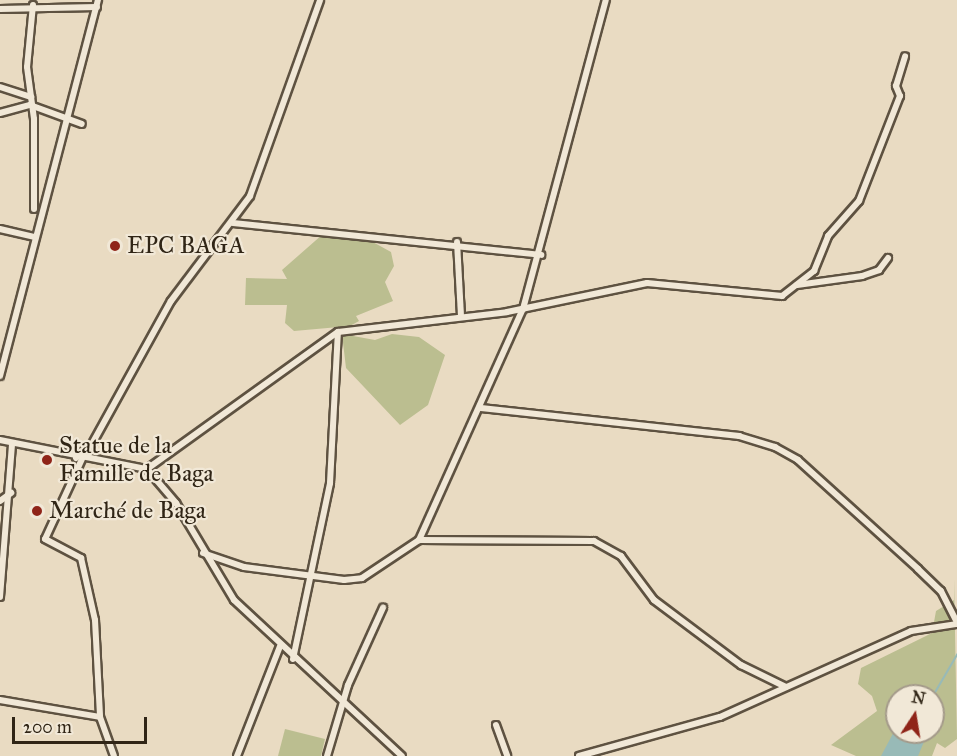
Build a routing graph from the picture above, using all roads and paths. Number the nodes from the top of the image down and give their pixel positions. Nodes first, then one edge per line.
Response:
1 (320, 0) edge
2 (606, 0) edge
3 (98, 3) edge
4 (33, 6) junction
5 (0, 9) edge
6 (905, 56) dead end
7 (0, 87) edge
8 (31, 97) junction
9 (33, 106) junction
10 (0, 113) edge
11 (66, 119) junction
12 (82, 124) dead end
13 (34, 209) dead end
14 (232, 223) junction
15 (0, 229) edge
16 (35, 237) junction
17 (457, 242) junction
18 (541, 255) junction
19 (888, 258) dead end
20 (796, 285) junction
21 (523, 309) junction
22 (461, 315) junction
23 (338, 332) junction
24 (0, 376) edge
25 (481, 408) junction
26 (0, 440) edge
27 (12, 444) junction
28 (79, 458) junction
29 (147, 469) junction
30 (10, 493) junction
31 (0, 501) edge
32 (419, 540) junction
33 (203, 554) junction
34 (3, 556) edge
35 (315, 576) junction
36 (0, 597) edge
37 (383, 608) dead end
38 (957, 623) edge
39 (280, 646) junction
40 (293, 659) junction
41 (786, 687) junction
42 (0, 700) edge
43 (342, 702) junction
44 (100, 717) junction
45 (496, 725) dead end
46 (114, 756) edge
47 (237, 756) edge
48 (327, 756) edge
49 (402, 756) edge
50 (507, 756) edge
51 (579, 756) edge

1 - 14 street
2 - 18 street
3 - 4 street
3 - 11 street
4 - 5 street
4 - 8 street
6 - 20 street
7 - 8 street
8 - 9 street
9 - 10 street
9 - 11 street
9 - 13 street
11 - 12 street
11 - 16 street
14 - 17 street
14 - 28 street
15 - 16 street
16 - 24 street
17 - 18 street
17 - 22 street
18 - 21 street
19 - 20 street
20 - 21 street
21 - 22 street
21 - 25 street
22 - 23 street
23 - 29 street
23 - 35 street
25 - 32 street
25 - 38 street
26 - 27 street
27 - 28 street
27 - 30 street
28 - 29 street
28 - 44 street
29 - 33 street
30 - 31 street
30 - 34 street
32 - 35 street
32 - 41 street
33 - 35 street
33 - 39 street
34 - 36 street
35 - 40 street
37 - 43 street
38 - 41 street
39 - 40 street
39 - 47 street
40 - 43 street
41 - 51 street
42 - 44 street
43 - 48 street
43 - 49 street
44 - 46 street
45 - 50 street

